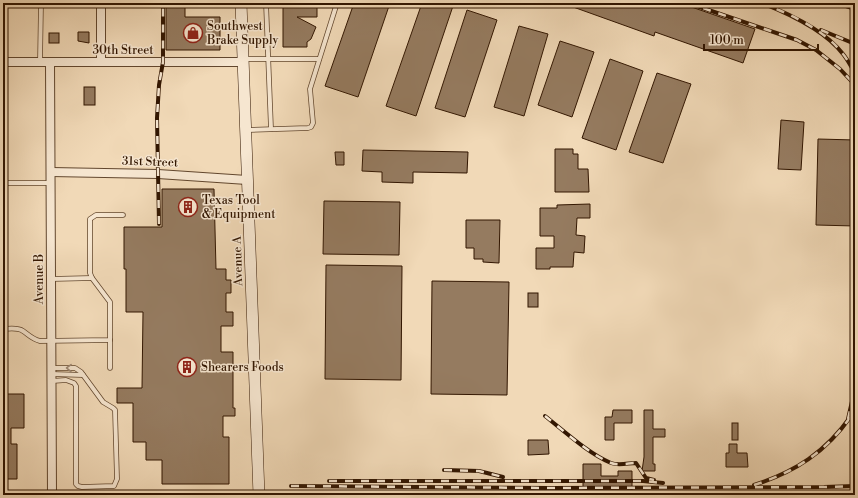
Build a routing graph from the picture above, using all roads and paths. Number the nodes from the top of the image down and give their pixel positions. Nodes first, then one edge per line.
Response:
1 (41, 3) edge
2 (101, 3) edge
3 (241, 3) edge
4 (266, 3) edge
5 (337, 3) edge
6 (269, 59) junction
7 (319, 59) junction
8 (243, 61) junction
9 (3, 62) edge
10 (40, 62) junction
11 (50, 62) junction
12 (101, 62) junction
13 (271, 129) junction
14 (246, 130) junction
15 (51, 172) junction
16 (248, 180) junction
17 (3, 183) edge
18 (51, 183) junction
19 (123, 214) dead end
20 (92, 278) junction
21 (51, 279) junction
22 (3, 329) edge
23 (51, 340) junction
24 (110, 340) junction
25 (110, 368) dead end
26 (51, 374) junction
27 (52, 495) edge
28 (259, 495) edge

1 - 10 lane
2 - 12 street
3 - 8 main road, Avenue A
4 - 6 lane
5 - 7 lane
6 - 7 lane
6 - 8 lane
6 - 13 lane
7 - 13 lane
8 - 12 street, 30th Street
8 - 14 main road, Avenue A
9 - 10 street, 30th Street
10 - 11 street, 30th Street
11 - 12 street, 30th Street
11 - 15 street, Avenue B
13 - 14 lane
14 - 16 main road, Avenue A
15 - 16 street, 31st Street
15 - 18 street, Avenue B
16 - 28 main road, Avenue A
17 - 18 lane
18 - 21 street, Avenue B
19 - 20 lane
20 - 21 lane
20 - 24 lane
21 - 23 street, Avenue B
22 - 23 lane
23 - 24 lane
23 - 26 street, Avenue B
24 - 25 lane
26 - 26 lane
26 - 27 street, Avenue B

